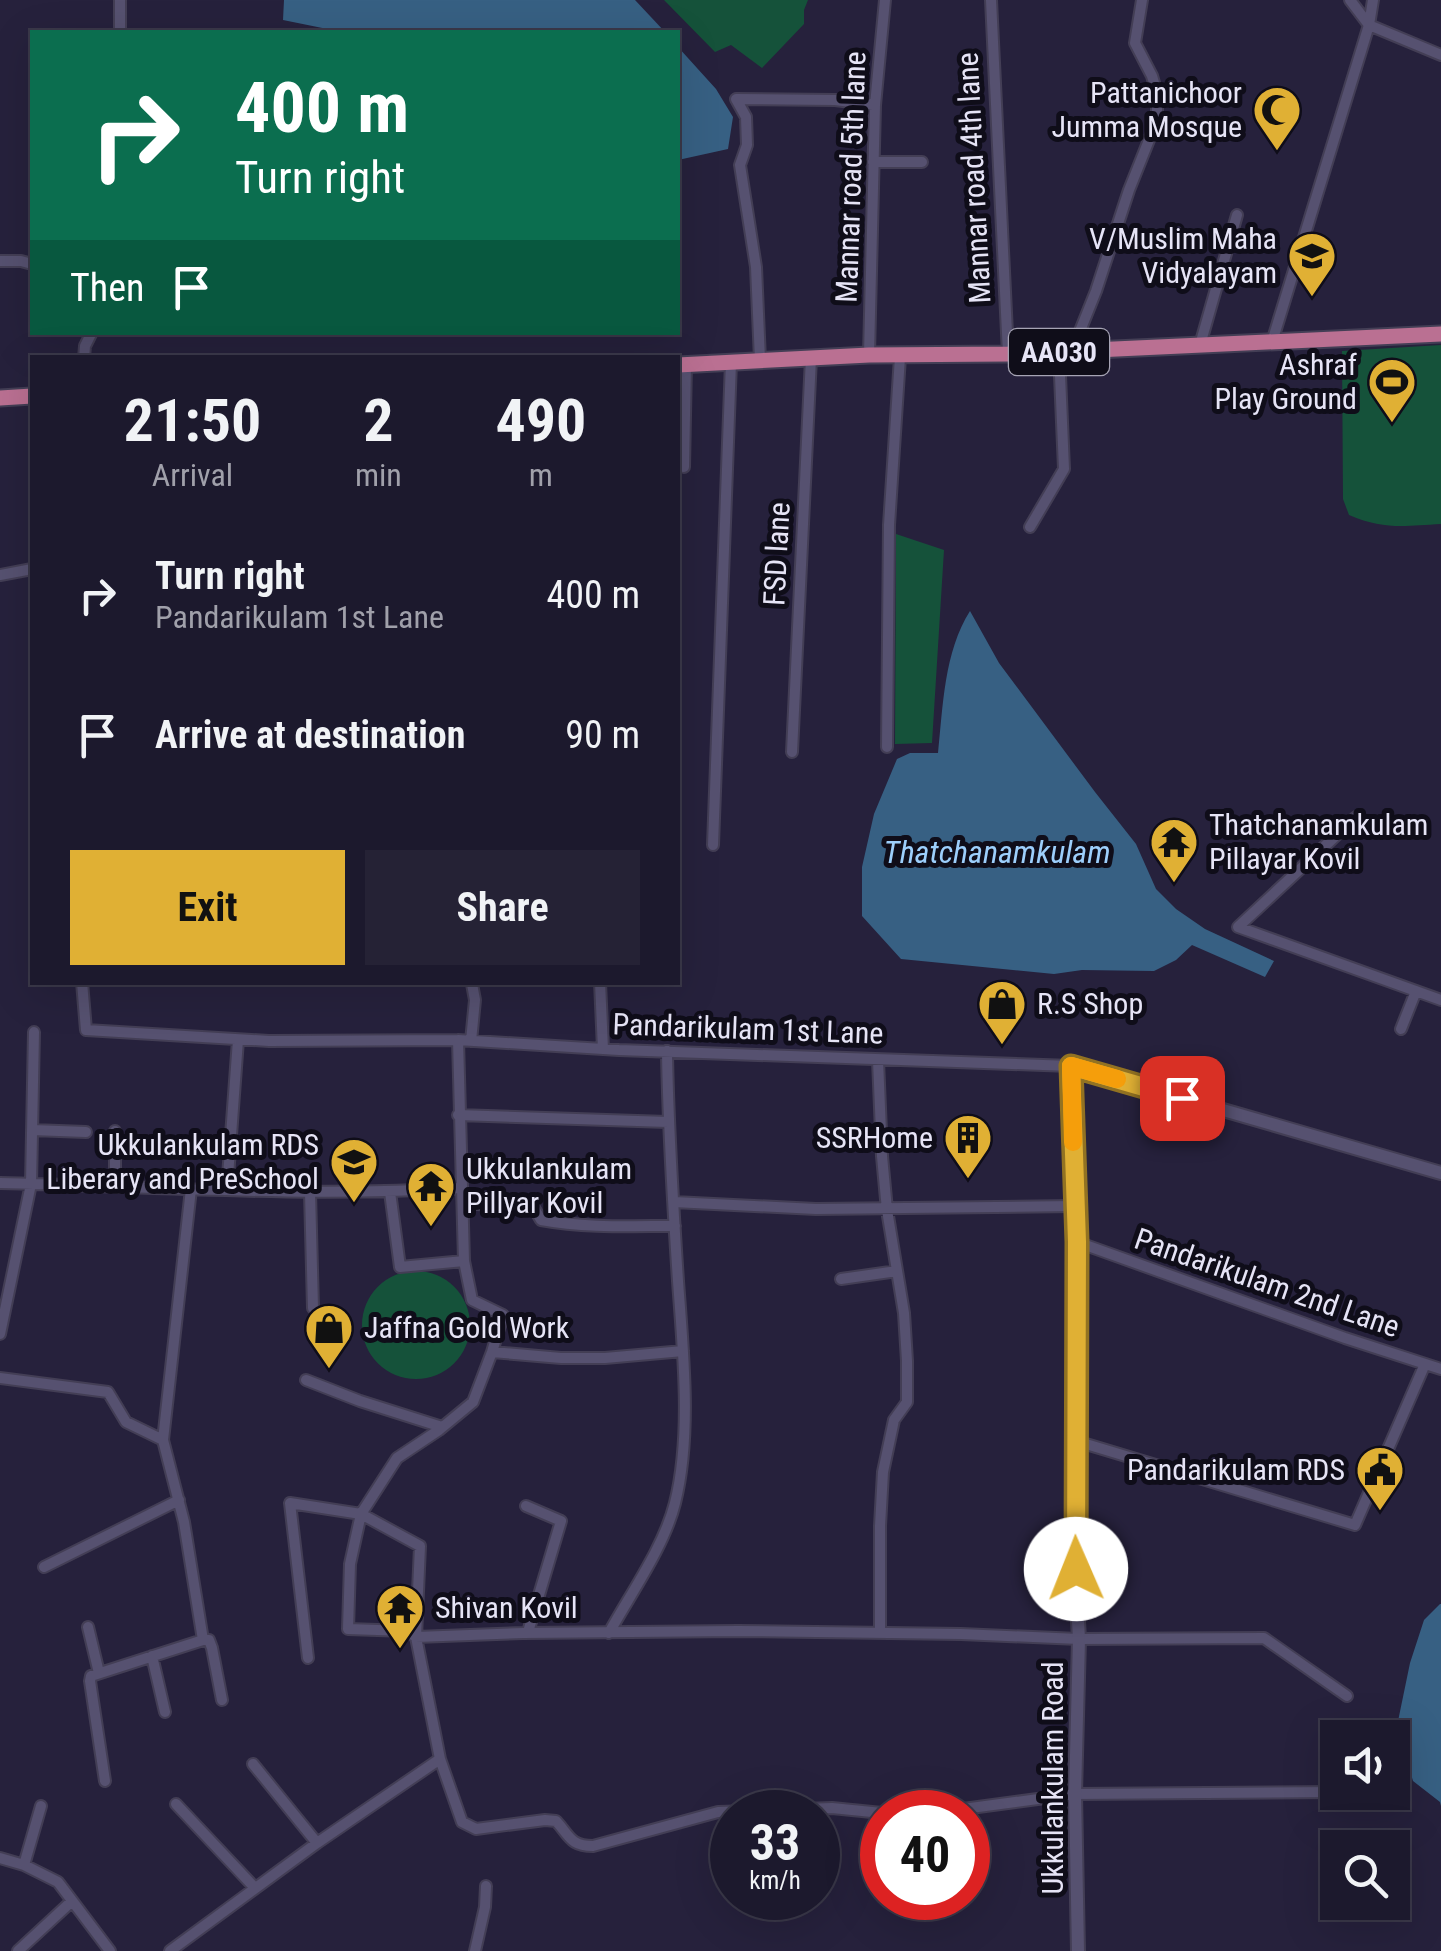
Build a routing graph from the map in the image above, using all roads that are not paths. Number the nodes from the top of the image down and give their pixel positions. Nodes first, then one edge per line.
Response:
1 (120, 0) edge
2 (885, 0) edge
3 (991, 0) edge
4 (1142, 0) edge
5 (1350, 0) edge
6 (1373, 0) edge
7 (1369, 25) junction
8 (120, 30) edge
9 (1441, 55) edge
10 (875, 105) junction
11 (873, 162) junction
12 (922, 162) dead end
13 (1237, 214) dead end
14 (0, 261) edge
15 (30, 263) edge
16 (1441, 334) edge
17 (1272, 342) junction
18 (1200, 345) junction
19 (1066, 352) junction
20 (1008, 354) junction
21 (869, 356) junction
22 (900, 357) junction
23 (811, 358) junction
24 (760, 360) junction
25 (731, 362) junction
26 (682, 365) edge
27 (0, 398) edge
28 (30, 398) edge
29 (684, 467) dead end
30 (1030, 526) dead end
31 (30, 568) edge
32 (0, 576) edge
33 (887, 747) dead end
34 (792, 752) dead end
35 (1356, 817) dead end
36 (712, 845) dead end
37 (82, 985) edge
38 (472, 985) edge
39 (600, 985) edge
40 (1416, 991) junction
41 (1441, 1000) edge
42 (1401, 1028) dead end
43 (34, 1032) dead end
44 (238, 1040) junction
45 (458, 1040) junction
46 (471, 1040) junction
47 (603, 1049) junction
48 (668, 1051) junction
49 (878, 1060) junction
50 (1071, 1066) junction
51 (458, 1116) junction
52 (668, 1122) junction
53 (32, 1130) junction
54 (115, 1130) dead end
55 (86, 1132) dead end
56 (1441, 1173) edge
57 (0, 1183) edge
58 (31, 1184) junction
59 (115, 1186) junction
60 (462, 1188) junction
61 (191, 1189) junction
62 (227, 1190) junction
63 (310, 1192) junction
64 (390, 1192) junction
65 (674, 1202) junction
66 (463, 1203) junction
67 (1075, 1206) junction
68 (887, 1210) junction
69 (675, 1226) junction
70 (1077, 1242) junction
71 (464, 1261) junction
72 (897, 1271) junction
73 (841, 1279) dead end
74 (313, 1308) dead end
75 (0, 1334) edge
76 (683, 1351) junction
77 (492, 1352) junction
78 (1425, 1364) junction
79 (1441, 1369) edge
80 (0, 1378) edge
81 (306, 1380) dead end
82 (442, 1427) junction
83 (163, 1440) junction
84 (1076, 1441) junction
85 (178, 1500) junction
86 (526, 1506) dead end
87 (361, 1514) junction
88 (44, 1567) dead end
89 (88, 1627) dead end
90 (523, 1633) junction
91 (609, 1633) junction
92 (880, 1633) junction
93 (416, 1636) junction
94 (1079, 1639) junction
95 (203, 1640) junction
96 (152, 1656) junction
97 (308, 1658) dead end
98 (99, 1673) junction
99 (1347, 1696) dead end
100 (222, 1700) dead end
101 (165, 1712) dead end
102 (440, 1759) junction
103 (253, 1764) dead end
104 (106, 1781) dead end
105 (1320, 1792) edge
106 (1075, 1794) junction
107 (176, 1804) dead end
108 (990, 1805) edge
109 (41, 1806) dead end
110 (860, 1811) edge
111 (317, 1844) junction
112 (0, 1858) edge
113 (24, 1865) junction
114 (486, 1886) dead end
115 (255, 1888) junction
116 (72, 1901) junction
117 (18, 1951) edge
118 (110, 1951) edge
119 (170, 1951) edge
120 (474, 1951) edge
121 (1078, 1951) edge

1 - 8 street
2 - 10 street, Mannar road 5th lane
3 - 20 street, Mannar road 4th lane
4 - 19 street
5 - 7 street
6 - 7 street
7 - 9 street
7 - 17 street
10 - 11 street, Mannar road 5th lane
10 - 24 street
11 - 12 street
11 - 21 street, Mannar road 5th lane
13 - 18 street
14 - 15 street
16 - 17 highway, AA030
17 - 18 highway, AA030
18 - 19 highway, AA030
19 - 20 highway, AA030
19 - 30 street
20 - 22 highway, AA030
21 - 22 highway, AA030
21 - 23 highway, AA030
22 - 33 street
23 - 24 highway, AA030
23 - 34 street, FSD lane
24 - 25 highway, AA030
25 - 26 highway, AA030
25 - 36 street
26 - 29 street
27 - 28 highway
31 - 32 street
35 - 40 street
37 - 44 street, Pandarikulam 1st Lane
38 - 46 street
39 - 47 street
40 - 41 street
40 - 42 street
43 - 53 street
44 - 45 street, Pandarikulam 1st Lane
44 - 62 street
45 - 46 street, Pandarikulam 1st Lane
45 - 51 street
46 - 47 street, Pandarikulam 1st Lane
47 - 48 street, Pandarikulam 1st Lane
48 - 49 street, Pandarikulam 1st Lane
48 - 52 street
49 - 50 street, Pandarikulam 1st Lane
49 - 68 street
50 - 56 street, Pandarikulam 1st Lane
50 - 67 street, Ukkulankulam Road
51 - 52 street
51 - 60 street
52 - 65 street
53 - 55 street
53 - 58 street
54 - 59 street
57 - 58 street
58 - 59 street
58 - 75 street
59 - 61 street
60 - 64 street
60 - 66 street
61 - 62 street
61 - 83 street
62 - 63 street
63 - 64 street
63 - 74 street
64 - 71 street
65 - 68 street
65 - 69 street
66 - 69 street
66 - 71 street
67 - 68 street
67 - 70 street, Ukkulankulam Road
68 - 72 street
69 - 76 street
70 - 78 street, Pandarikulam 2nd Lane
70 - 84 street, Ukkulankulam Road
71 - 77 street
72 - 73 street
72 - 92 street
76 - 77 street
76 - 91 street
77 - 82 street
78 - 79 street, Pandarikulam 2nd Lane
78 - 84 street
80 - 83 street
81 - 82 street
82 - 87 street
83 - 85 street
84 - 94 street, Ukkulankulam Road
85 - 88 street
85 - 95 street
86 - 90 street
87 - 93 street
87 - 93 street
87 - 97 street
89 - 98 street
90 - 91 street
90 - 93 street
91 - 92 street
92 - 94 street
93 - 102 street
94 - 99 street
94 - 106 street, Ukkulankulam Road
95 - 96 street
95 - 100 street
96 - 98 street
96 - 101 street
98 - 104 street
102 - 110 street
102 - 111 street
103 - 111 street
105 - 106 street
106 - 108 street
106 - 121 street, Ukkulankulam Road
107 - 115 street
109 - 113 street
111 - 115 street
112 - 113 street
113 - 116 street
114 - 120 street
115 - 119 street
116 - 117 street
116 - 118 street

